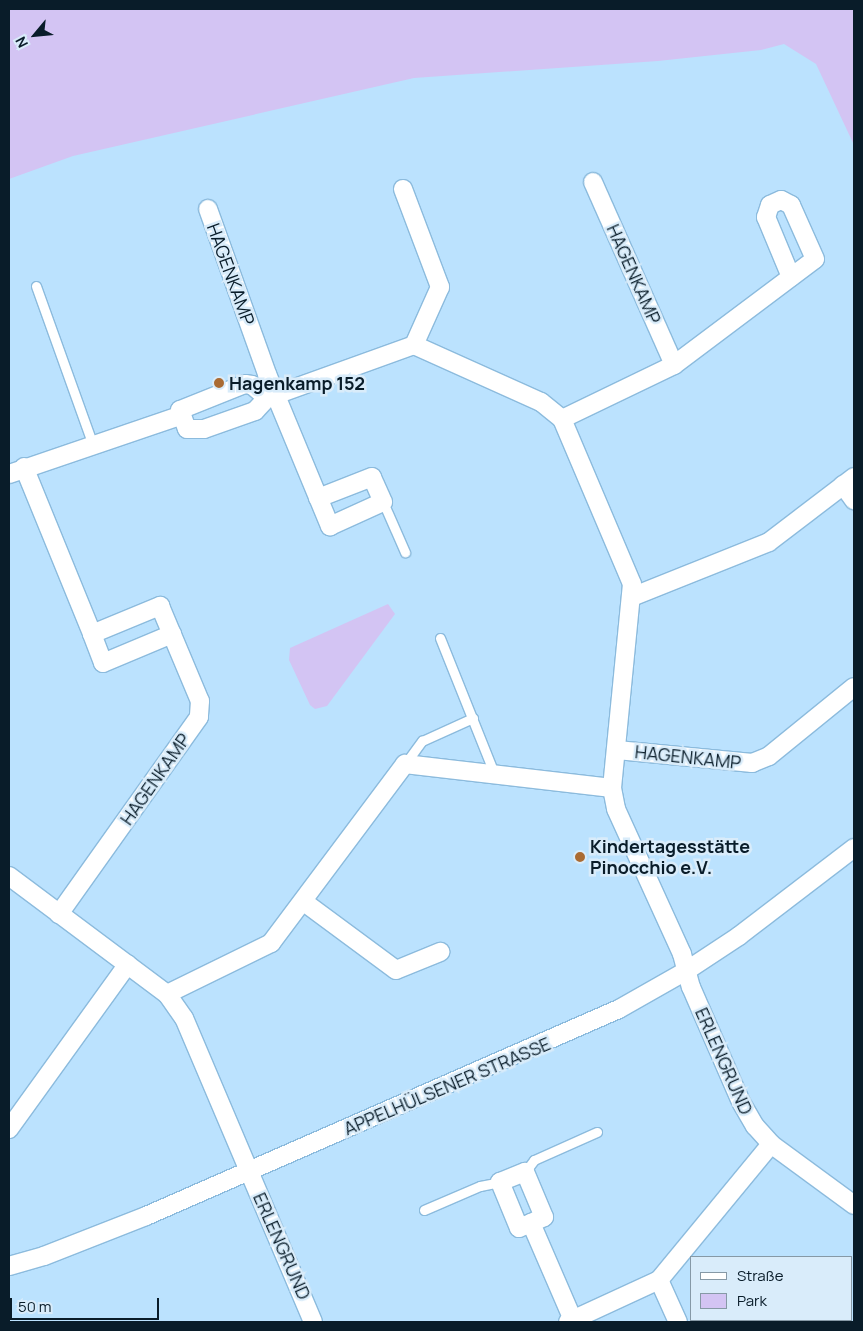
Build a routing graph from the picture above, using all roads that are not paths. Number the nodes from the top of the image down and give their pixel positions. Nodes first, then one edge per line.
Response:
1 (594, 182) dead end
2 (403, 189) dead end
3 (208, 209) dead end
4 (791, 277) dead end
5 (36, 286) dead end
6 (414, 346) junction
7 (674, 365) junction
8 (272, 397) junction
9 (182, 415) junction
10 (562, 419) junction
11 (93, 445) junction
12 (17, 471) edge
13 (849, 481) edge
14 (318, 498) junction
15 (854, 500) edge
16 (384, 502) junction
17 (405, 552) dead end
18 (634, 596) junction
19 (92, 634) junction
20 (172, 634) junction
21 (440, 638) dead end
22 (854, 688) edge
23 (473, 718) junction
24 (617, 750) junction
25 (405, 764) junction
26 (494, 774) junction
27 (612, 788) junction
28 (854, 848) edge
29 (9, 876) edge
30 (304, 902) junction
31 (59, 914) junction
32 (440, 952) dead end
33 (128, 964) junction
34 (686, 972) junction
35 (167, 994) junction
36 (9, 1129) edge
37 (597, 1132) dead end
38 (771, 1144) junction
39 (249, 1170) junction
40 (525, 1172) junction
41 (500, 1182) junction
42 (854, 1205) edge
43 (424, 1210) dead end
44 (531, 1223) junction
45 (9, 1266) edge
46 (659, 1280) junction
47 (570, 1321) edge
48 (313, 1322) edge
49 (678, 1322) edge

1 - 7 street, HAGENKAMP
2 - 6 street
3 - 8 street, HAGENKAMP
4 - 7 street
5 - 11 lane
6 - 8 street
6 - 10 street, HAGENKAMP
7 - 10 street
8 - 9 street
8 - 9 street
8 - 14 street, HAGENKAMP
9 - 11 street
10 - 18 street, HAGENKAMP
11 - 12 street
12 - 19 street
13 - 15 street
13 - 18 street
14 - 16 street
14 - 16 street, HAGENKAMP
16 - 17 lane
18 - 24 street, HAGENKAMP
19 - 20 street, HAGENKAMP
19 - 20 street
20 - 31 street, HAGENKAMP
21 - 23 lane
22 - 24 street, HAGENKAMP
23 - 25 lane
23 - 26 lane
24 - 27 street, HAGENKAMP
25 - 26 street
25 - 30 street
26 - 27 street
27 - 34 street, HAGENKAMP
28 - 34 street, APPELHÜLSENER STRASSE
29 - 31 street
30 - 32 street
30 - 35 street
31 - 33 street
33 - 35 street
33 - 36 street
34 - 38 street, ERLENGRUND
34 - 39 street, APPELHÜLSENER STRASSE
35 - 39 street
37 - 40 lane
38 - 42 street, ERLENGRUND
38 - 46 street
39 - 45 street, APPELHÜLSENER STRASSE
39 - 48 street, ERLENGRUND
40 - 41 street
40 - 44 street
41 - 43 lane
41 - 44 street
44 - 47 street
46 - 47 street
46 - 49 street

